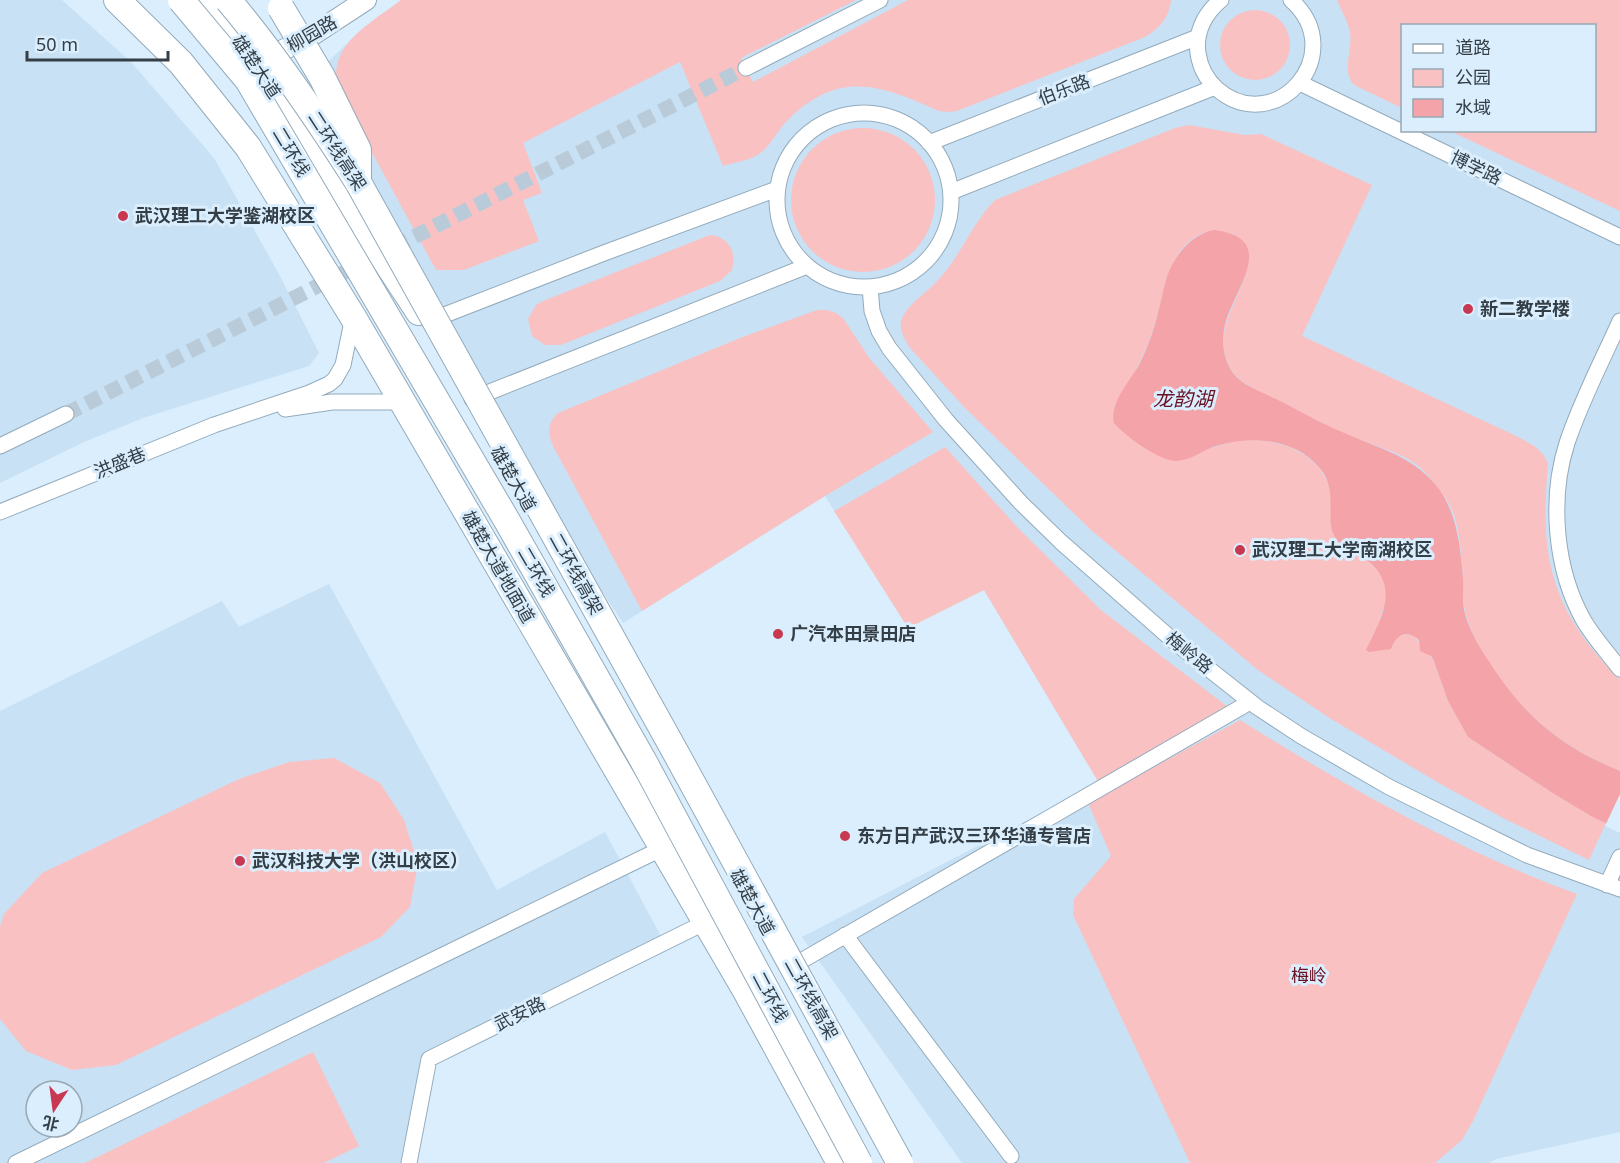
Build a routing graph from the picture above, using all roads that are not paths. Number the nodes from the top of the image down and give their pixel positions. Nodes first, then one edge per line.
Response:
1 (117, 0) edge
2 (181, 0) edge
3 (209, 0) edge
4 (228, 0) edge
5 (275, 0) edge
6 (366, 0) edge
7 (880, 0) edge
8 (1219, 0) edge
9 (1291, 0) edge
10 (1198, 37) junction
11 (256, 64) junction
12 (746, 68) tunnel mouth
13 (1300, 83) junction
14 (1215, 87) junction
15 (1401, 132) edge
16 (1402, 132) edge
17 (929, 143) junction
18 (358, 182) junction
19 (777, 189) junction
20 (951, 192) junction
21 (1620, 237) edge
22 (807, 266) junction
23 (870, 287) junction
24 (353, 317) junction
25 (1620, 321) edge
26 (425, 322) junction
27 (468, 401) junction
28 (402, 402) junction
29 (66, 414) tunnel mouth
30 (241, 416) junction
31 (0, 446) edge
32 (0, 512) edge
33 (1620, 669) edge
34 (1250, 702) junction
35 (663, 848) junction
36 (1620, 857) edge
37 (1613, 887) edge
38 (706, 922) junction
39 (845, 935) junction
40 (789, 968) junction
41 (1011, 1156) dead end
42 (16, 1163) edge
43 (409, 1163) edge
44 (840, 1163) edge
45 (859, 1163) edge
46 (898, 1163) edge

1 - 24 main road, 雄楚大道地面道
2 - 45 main road, 二环线, bridge
3 - 11 main road, 雄楚大道
4 - 18 main road, 二环线高架, bridge
5 - 18 main road, bridge
6 - 11 street, 柳园路
7 - 12 street
8 - 10 street
9 - 13 street
10 - 14 street
10 - 17 street, 伯乐路
11 - 26 main road, 雄楚大道
13 - 14 street
13 - 15 street, 博学路
14 - 20 street
16 - 21 street, 博学路
17 - 19 street
17 - 20 street
18 - 46 main road, 二环线高架, bridge
19 - 22 street
19 - 26 street
20 - 23 street
22 - 23 street
22 - 27 street
23 - 34 street, 梅岭路
24 - 28 main road, 雄楚大道地面道
24 - 30 street, 洪盛巷
25 - 33 street
26 - 27 main road, 雄楚大道
27 - 40 main road, 雄楚大道
28 - 30 street, 洪盛巷
28 - 35 main road, 雄楚大道地面道
29 - 31 street
30 - 32 street, 洪盛巷
34 - 37 street, 梅岭路
34 - 39 street
35 - 38 main road, 雄楚大道地面道
35 - 42 street
36 - 37 street
38 - 43 street, 武安路
38 - 44 main road, 雄楚大道地面道
39 - 40 street
39 - 41 street
40 - 46 main road, 雄楚大道

